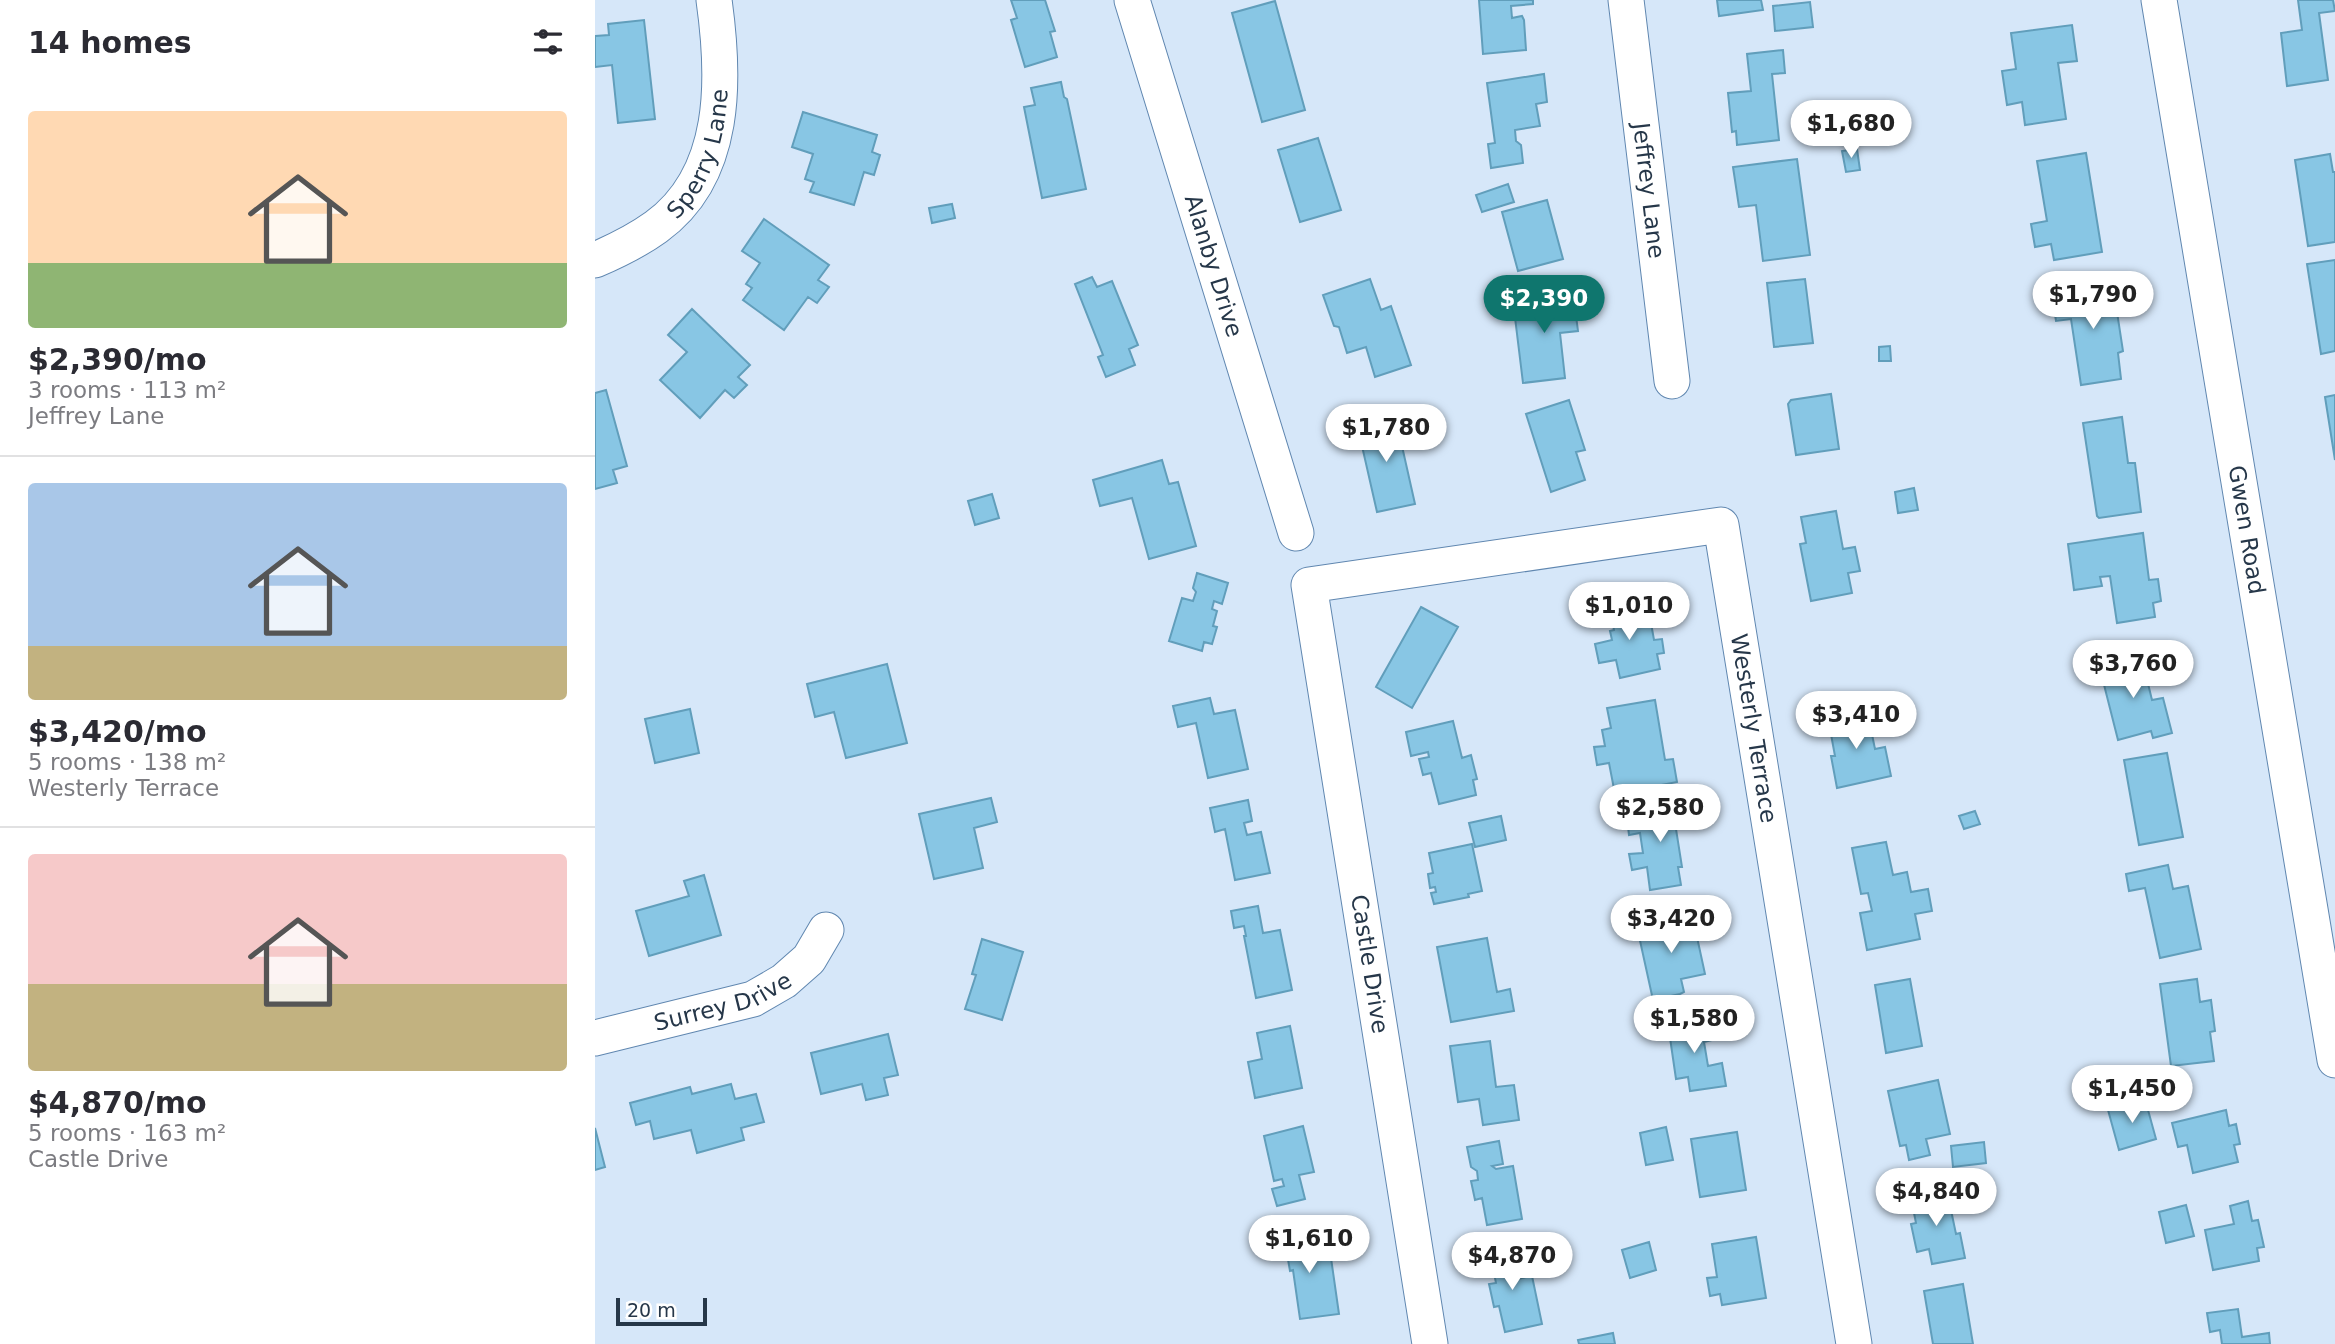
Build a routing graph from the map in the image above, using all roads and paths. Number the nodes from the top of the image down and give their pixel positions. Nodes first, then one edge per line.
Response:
1 (714, 0) edge
2 (1132, 0) edge
3 (1626, 0) edge
4 (2159, 0) edge
5 (595, 260) edge
6 (1672, 381) dead end
7 (1296, 533) dead end
8 (1309, 584) joint
9 (827, 930) dead end
10 (595, 1038) edge
11 (2335, 1060) edge
12 (1430, 1344) edge
13 (1854, 1344) edge

1 - 5 street, Sperry Lane
2 - 7 street, Alanby Drive
3 - 6 street, Jeffrey Lane
4 - 11 street, Gwen Road
8 - 12 street, Castle Drive
8 - 13 street, Westerly Terrace
9 - 10 street, Surrey Drive

